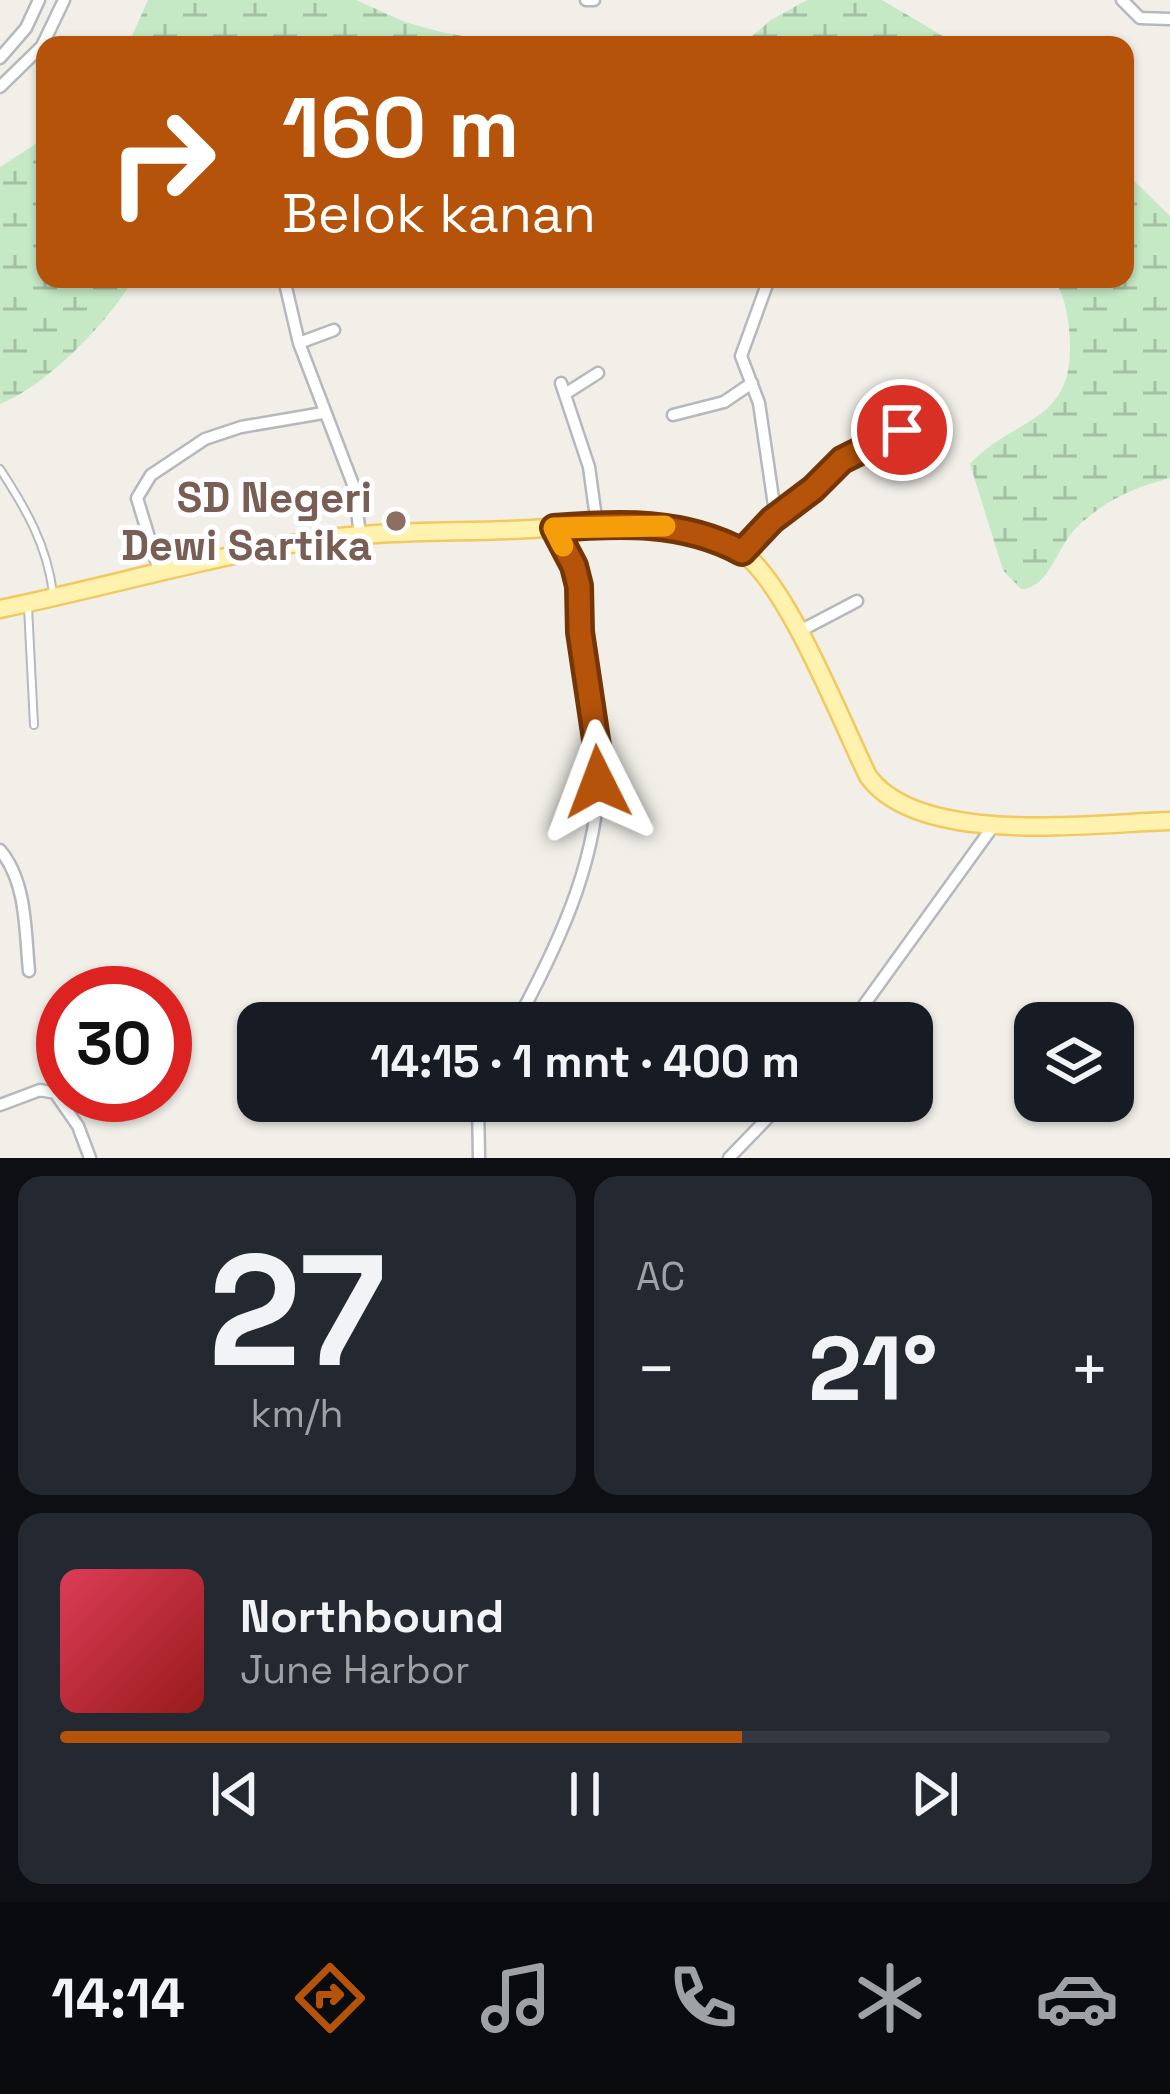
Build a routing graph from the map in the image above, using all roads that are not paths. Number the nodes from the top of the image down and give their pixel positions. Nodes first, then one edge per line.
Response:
1 (39, 0) edge
2 (64, 0) edge
3 (1122, 0) edge
4 (1170, 19) edge
5 (47, 36) edge
6 (36, 52) edge
7 (0, 58) edge
8 (0, 87) edge
9 (286, 288) edge
10 (765, 288) edge
11 (334, 330) dead end
12 (299, 343) junction
13 (598, 374) dead end
14 (752, 383) junction
15 (323, 413) junction
16 (673, 415) dead end
17 (918, 420) dead end
18 (0, 469) edge
19 (772, 520) junction
20 (597, 525) junction
21 (554, 528) junction
22 (360, 535) junction
23 (742, 552) junction
24 (159, 571) junction
25 (53, 596) junction
26 (857, 601) dead end
27 (28, 603) junction
28 (0, 609) edge
29 (798, 632) junction
30 (34, 725) dead end
31 (1170, 821) edge
32 (994, 825) junction
33 (0, 850) edge
34 (29, 971) dead end
35 (527, 1002) edge
36 (866, 1002) edge
37 (0, 1105) edge
38 (478, 1122) edge
39 (764, 1122) edge
40 (90, 1158) edge
41 (478, 1158) edge
42 (729, 1158) edge

1 - 7 street
2 - 5 street
3 - 4 street
6 - 8 street
9 - 12 street
10 - 14 street
11 - 12 street
12 - 15 street
13 - 20 street
14 - 16 street
14 - 19 street
15 - 22 street
15 - 24 street
17 - 19 street
18 - 25 lane
19 - 23 street
20 - 21 main road
20 - 23 main road
21 - 22 main road
21 - 35 street
22 - 24 main road
23 - 29 main road
24 - 25 main road
25 - 27 main road
26 - 29 street
27 - 28 main road
27 - 30 lane
29 - 32 main road
31 - 32 main road
32 - 36 street
33 - 34 street
37 - 40 street
38 - 41 street
39 - 42 street

